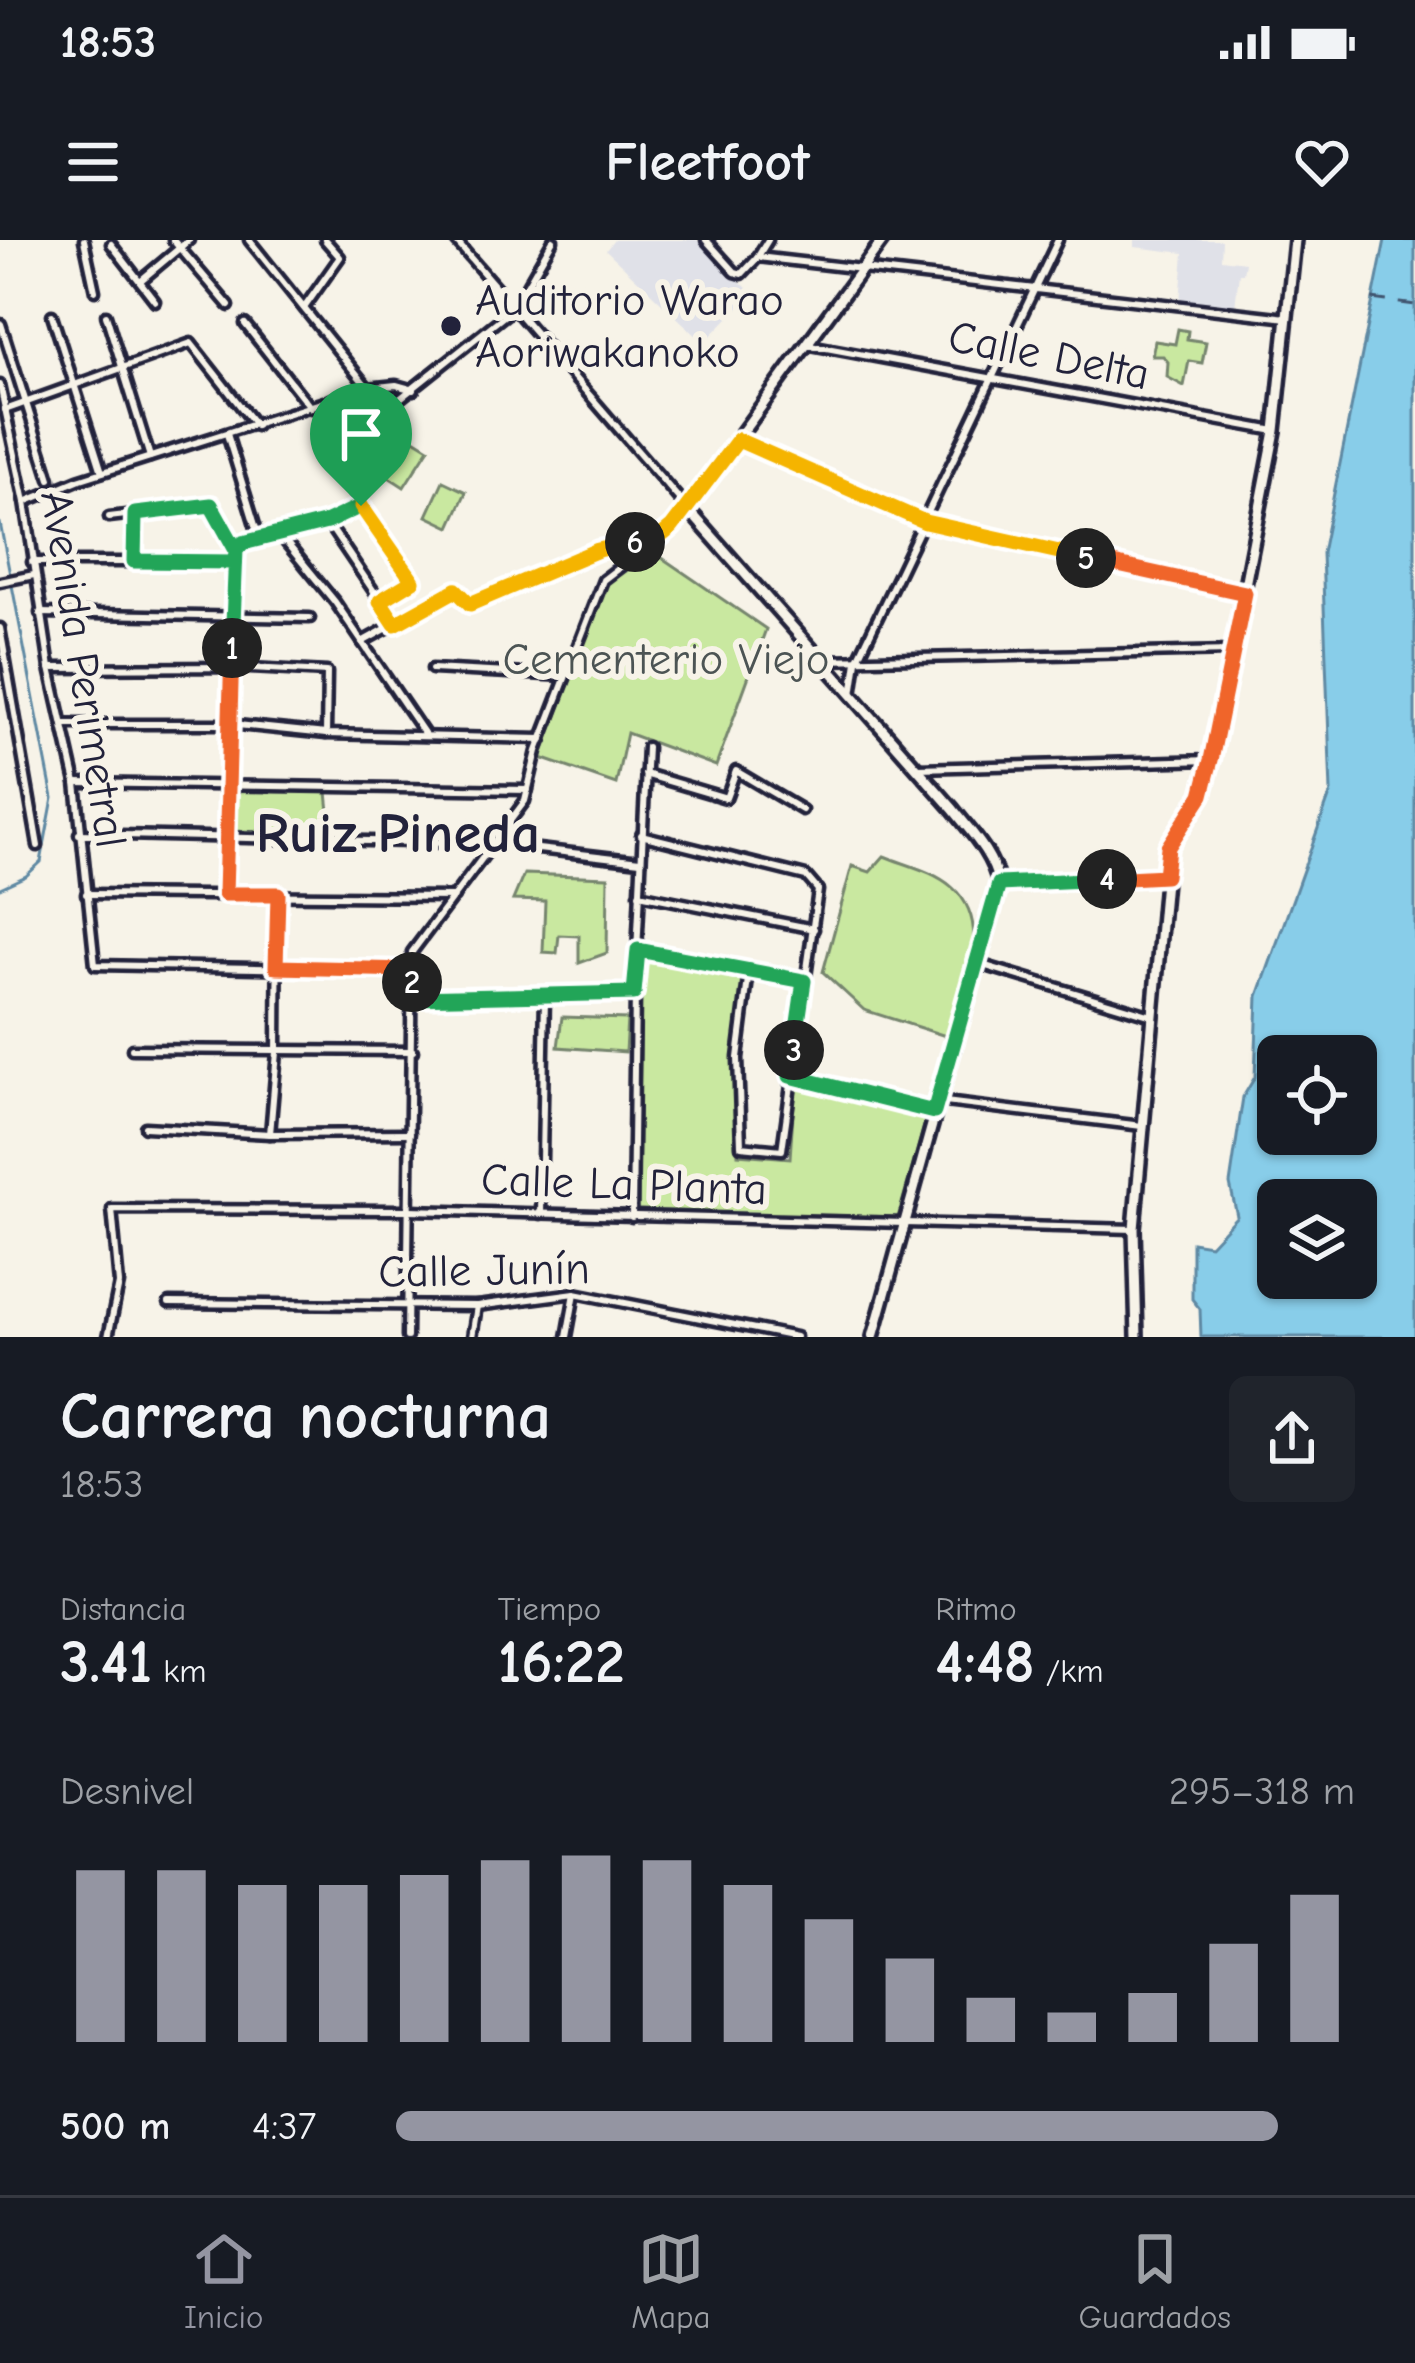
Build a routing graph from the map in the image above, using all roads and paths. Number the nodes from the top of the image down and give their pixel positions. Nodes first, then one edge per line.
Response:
1 (84, 240) edge
2 (172, 240) edge
3 (189, 240) edge
4 (249, 240) edge
5 (325, 240) edge
6 (455, 240) edge
7 (553, 240) edge
8 (768, 240) edge
9 (883, 240) edge
10 (1058, 240) edge
11 (1295, 240) edge
12 (704, 241) edge
13 (111, 244) dead end
14 (179, 248) junction
15 (758, 257) junction
16 (861, 269) junction
17 (140, 281) junction
18 (1036, 289) junction
19 (95, 291) dead end
20 (155, 301) dead end
21 (230, 306) dead end
22 (304, 308) junction
23 (514, 308) junction
24 (106, 314) dead end
25 (52, 315) dead end
26 (1288, 318) junction
27 (1, 324) edge
28 (245, 324) dead end
29 (810, 344) junction
30 (123, 367) junction
31 (993, 376) junction
32 (74, 384) junction
33 (0, 385) edge
34 (368, 388) junction
35 (414, 390) junction
36 (26, 402) junction
37 (311, 407) junction
38 (5, 410) junction
39 (256, 426) junction
40 (1275, 431) junction
41 (227, 434) junction
42 (738, 440) junction
43 (344, 443) junction
44 (150, 457) junction
45 (102, 472) junction
46 (50, 479) dead end
47 (25, 502) junction
48 (361, 506) junction
49 (687, 508) junction
50 (135, 514) junction
51 (109, 517) dead end
52 (327, 522) junction
53 (925, 522) junction
54 (280, 535) junction
55 (260, 538) junction
56 (655, 541) junction
57 (236, 550) junction
58 (134, 561) junction
59 (32, 562) junction
60 (235, 562) junction
61 (29, 576) junction
62 (1, 582) edge
63 (1245, 593) junction
64 (380, 601) junction
65 (40, 613) junction
66 (232, 617) junction
67 (310, 618) dead end
68 (395, 624) junction
69 (0, 628) edge
70 (362, 642) junction
71 (1232, 651) junction
72 (822, 660) junction
73 (857, 661) junction
74 (231, 667) junction
75 (50, 668) junction
76 (432, 669) dead end
77 (565, 676) junction
78 (852, 695) junction
79 (14, 721) junction
80 (0, 723) edge
81 (63, 724) junction
82 (228, 724) junction
83 (424, 733) junction
84 (326, 734) junction
85 (542, 739) junction
86 (647, 747) dead end
87 (1211, 760) junction
88 (918, 768) junction
89 (645, 774) junction
90 (226, 782) junction
91 (76, 783) junction
92 (529, 790) junction
93 (802, 810) dead end
94 (79, 834) junction
95 (641, 835) junction
96 (227, 837) junction
97 (496, 844) junction
98 (38, 846) dead end
99 (640, 861) junction
100 (1165, 876) junction
101 (999, 884) junction
102 (85, 894) junction
103 (225, 894) junction
104 (278, 894) junction
105 (639, 894) junction
106 (454, 897) junction
107 (814, 929) junction
108 (638, 950) junction
109 (976, 963) junction
110 (276, 967) junction
111 (412, 970) junction
112 (749, 971) junction
113 (804, 981) junction
114 (634, 993) junction
115 (545, 994) junction
116 (413, 998) junction
117 (1152, 1016) junction
118 (132, 1049) dead end
119 (413, 1051) junction
120 (277, 1052) junction
121 (790, 1076) junction
122 (936, 1106) junction
123 (1144, 1126) junction
124 (146, 1127) dead end
125 (410, 1133) junction
126 (270, 1134) junction
127 (410, 1210) junction
128 (541, 1214) junction
129 (632, 1216) junction
130 (903, 1225) junction
131 (1134, 1229) junction
132 (575, 1293) junction
133 (169, 1303) dead end
134 (409, 1305) junction
135 (477, 1306) junction
136 (107, 1337) edge
137 (407, 1337) edge
138 (472, 1337) edge
139 (567, 1337) edge
140 (796, 1337) edge
141 (873, 1337) edge
142 (1138, 1337) edge

1 - 19 street
2 - 14 street
3 - 14 street
4 - 22 street
5 - 22 street
6 - 23 street
7 - 23 street
8 - 15 street
9 - 16 main road
10 - 18 street
11 - 26 main road
12 - 15 street
13 - 17 street
14 - 17 street
14 - 21 street
15 - 16 street
16 - 18 street
16 - 29 main road
17 - 20 street
18 - 26 street
18 - 31 street
22 - 34 street
23 - 35 street
23 - 49 street
24 - 30 street
25 - 32 street
26 - 40 main road
27 - 36 street
28 - 37 street
29 - 31 street, Calle Delta
29 - 42 main road
30 - 32 street
30 - 39 street
30 - 44 street
31 - 40 street, Calle Delta
31 - 53 street
32 - 36 street
32 - 45 street
33 - 38 street, Avenida Perimetral
34 - 35 street
34 - 37 street
34 - 43 street
35 - 43 street
36 - 38 street
36 - 46 street
37 - 39 street
38 - 47 street, Avenida Perimetral
39 - 41 street
40 - 63 main road
41 - 44 street
41 - 55 street
42 - 49 main road
42 - 53 street
43 - 48 street
44 - 45 street
45 - 47 street
47 - 59 street, Avenida Perimetral
48 - 52 street
48 - 64 street
49 - 56 street
49 - 72 main road
50 - 51 street
50 - 57 street
50 - 58 street
52 - 54 street
52 - 64 street
53 - 63 street
53 - 73 street
54 - 55 street
54 - 70 street
55 - 57 street
56 - 68 street
56 - 77 street
57 - 60 street
58 - 59 street
58 - 60 street
59 - 61 street, Avenida Perimetral
60 - 66 street
61 - 62 street
61 - 65 street, Avenida Perimetral
63 - 71 main road
64 - 68 street
65 - 66 street
65 - 75 street, Avenida Perimetral
66 - 67 street
66 - 74 street
68 - 70 street
69 - 79 street
70 - 83 street
71 - 73 street
71 - 87 main road
72 - 73 street
72 - 78 main road
73 - 78 street
74 - 75 street
74 - 82 street
74 - 84 street
75 - 81 street, Avenida Perimetral
76 - 77 street
77 - 85 street
78 - 88 main road
79 - 80 street
79 - 98 street
81 - 82 street
81 - 91 street, Avenida Perimetral
82 - 84 street
82 - 90 street
83 - 84 street
83 - 85 street
85 - 92 street
86 - 89 street
87 - 88 street
87 - 100 main road
88 - 101 main road
89 - 93 street
89 - 95 street
90 - 91 street
90 - 92 street
90 - 96 street
91 - 94 street, Avenida Perimetral
92 - 97 street
94 - 96 street
94 - 102 street, Avenida Perimetral
95 - 99 street
95 - 107 street
96 - 97 street
96 - 103 street
97 - 99 street
97 - 106 street
99 - 105 street
100 - 101 street
100 - 117 main road
101 - 109 main road
102 - 103 street
102 - 110 street, Avenida Perimetral
103 - 104 street
104 - 106 street
104 - 110 street
105 - 107 street
105 - 108 street
106 - 111 street
107 - 113 street
108 - 112 street
108 - 114 street
109 - 117 street
109 - 122 main road
110 - 111 street
110 - 120 street
111 - 116 street
112 - 113 street
112 - 121 street
113 - 121 street
114 - 115 street
114 - 129 street
115 - 116 street
115 - 128 street
116 - 119 street
117 - 123 main road
118 - 120 street
119 - 120 street
119 - 125 street
120 - 126 street
121 - 122 street
122 - 123 street
122 - 130 main road
123 - 131 main road
124 - 126 street
125 - 126 street
125 - 127 street
127 - 128 street, Calle La Planta
127 - 134 street
127 - 136 street, Calle La Planta
128 - 129 street, Calle La Planta
129 - 130 street, Calle La Planta
130 - 131 street, Calle La Planta
130 - 141 main road
131 - 142 main road
132 - 135 street, Calle Junín
132 - 139 street
132 - 140 street, Calle Junín
133 - 134 street, Calle Junín
134 - 135 street, Calle Junín
134 - 137 street
135 - 138 street

